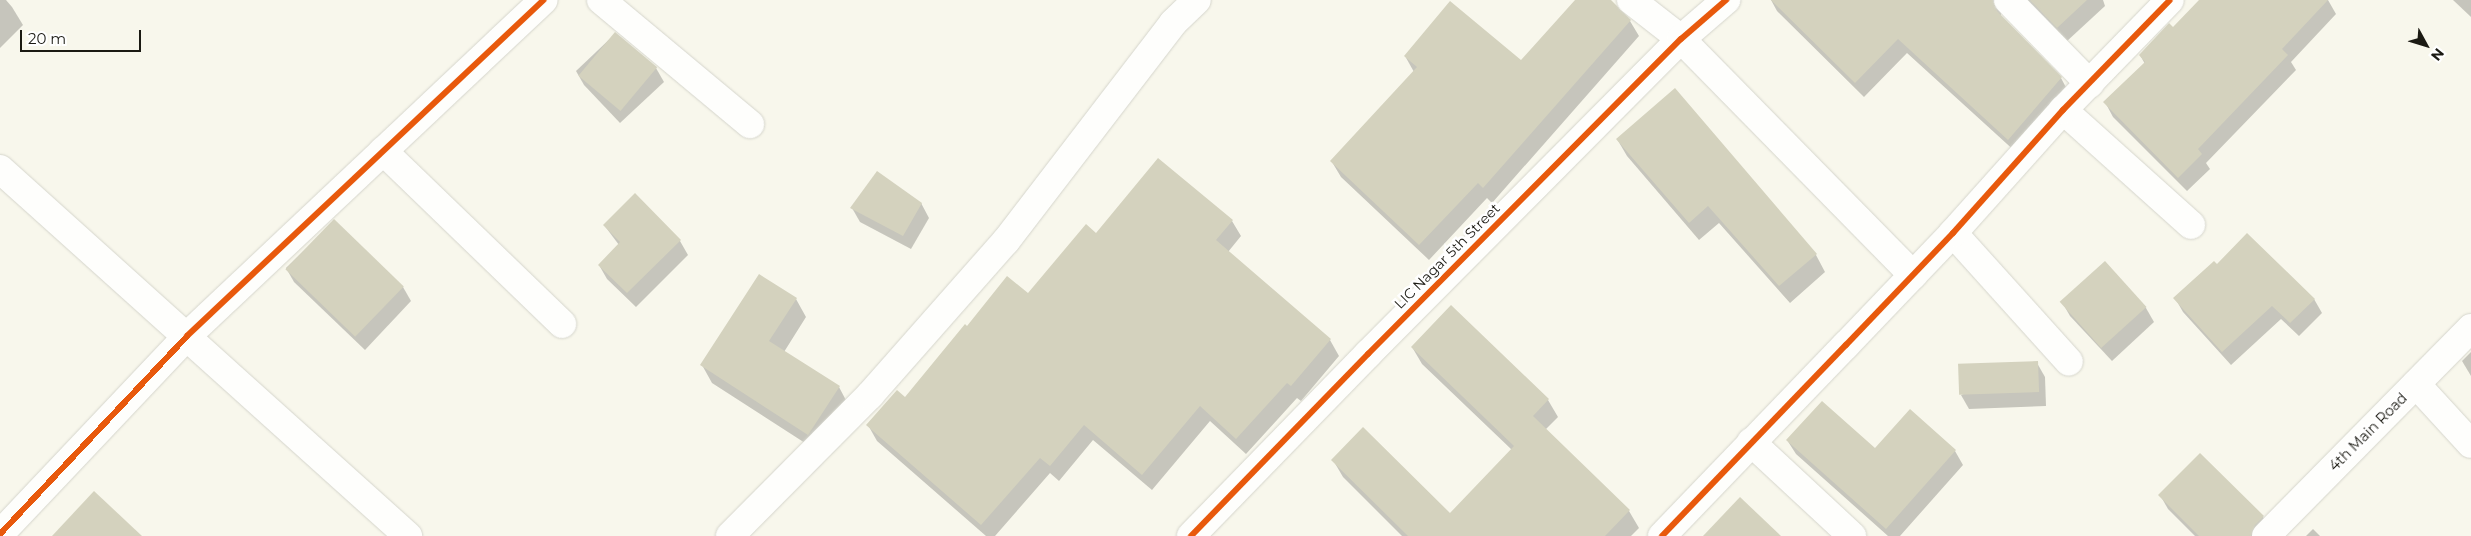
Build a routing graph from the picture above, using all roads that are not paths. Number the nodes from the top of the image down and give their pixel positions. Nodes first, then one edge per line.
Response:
1 (543, 0) edge
2 (601, 0) edge
3 (1197, 0) edge
4 (1631, 0) edge
5 (1726, 0) edge
6 (2008, 0) edge
7 (2170, 0) edge
8 (1681, 39) junction
9 (2090, 84) junction
10 (2063, 110) junction
11 (750, 124) dead end
12 (383, 151) junction
13 (0, 169) edge
14 (2191, 225) dead end
15 (1953, 233) junction
16 (1913, 275) junction
17 (562, 324) dead end
18 (2471, 328) edge
19 (187, 336) junction
20 (2069, 362) dead end
21 (2416, 384) junction
22 (1751, 442) junction
23 (2471, 444) edge
24 (0, 534) edge
25 (402, 534) edge
26 (730, 536) edge
27 (1191, 536) edge
28 (1662, 536) edge
29 (1852, 536) edge
30 (2266, 536) edge

1 - 12 street
2 - 11 street
3 - 26 street
4 - 8 street
5 - 8 street, LIC Nagar 5th Street
6 - 9 street
7 - 9 street
8 - 16 street
8 - 27 street, LIC Nagar 5th Street
9 - 10 street
10 - 14 street
10 - 15 street
12 - 17 street
12 - 19 street
13 - 19 street
15 - 16 street
15 - 20 street
16 - 22 street
18 - 21 street, 4th Main Road
19 - 24 street
19 - 25 street
21 - 23 street
21 - 30 street, 4th Main Road
22 - 28 street
22 - 29 street

